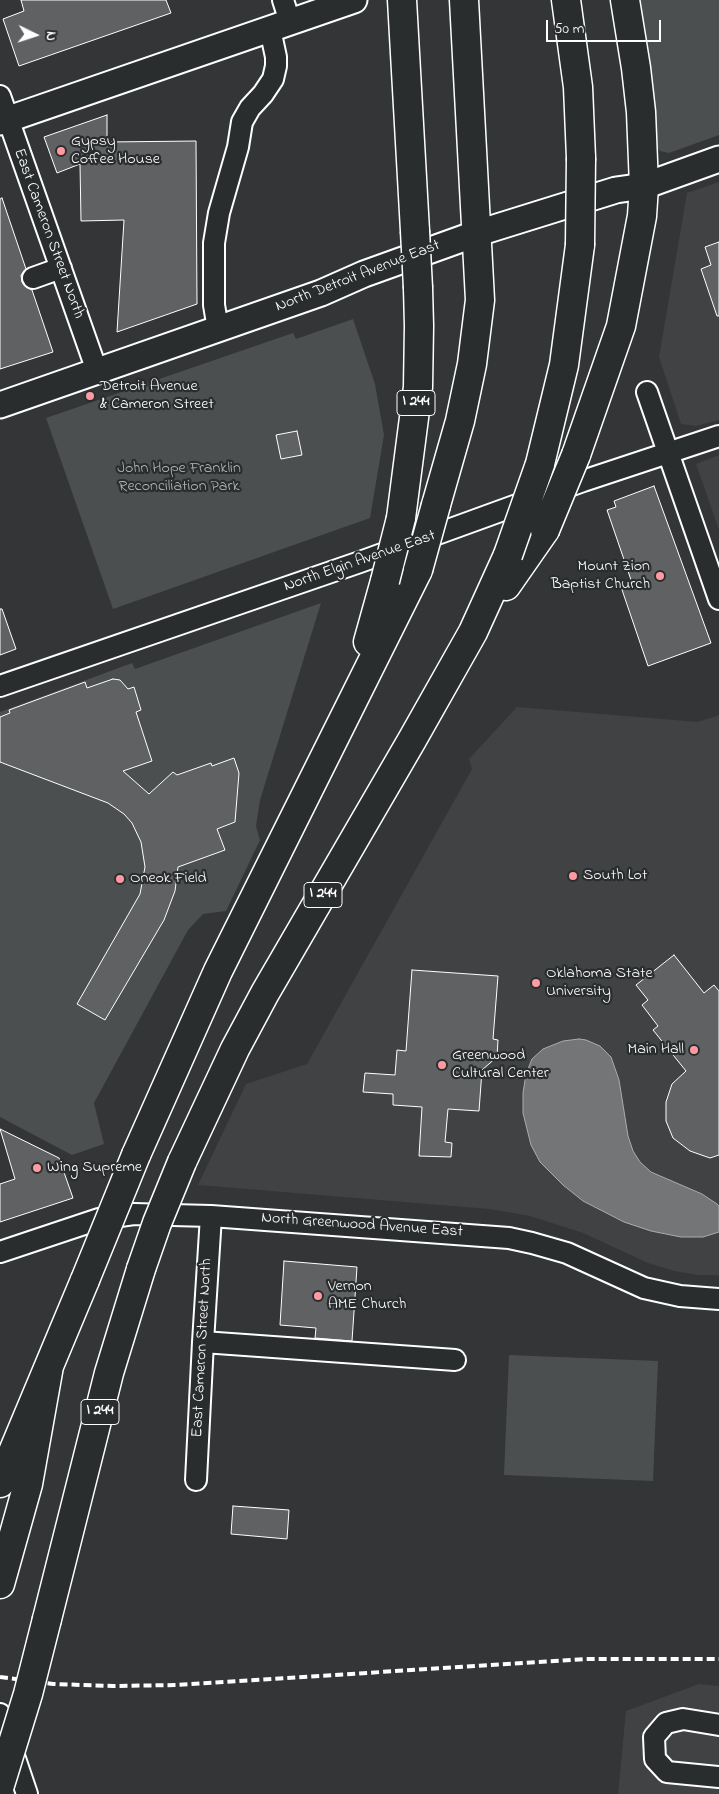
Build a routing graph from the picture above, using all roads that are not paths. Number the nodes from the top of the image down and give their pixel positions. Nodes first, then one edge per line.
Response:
1 (354, 0) edge
2 (464, 0) edge
3 (566, 0) edge
4 (625, 0) edge
5 (402, 6) edge
6 (281, 17) edge
7 (0, 96) edge
8 (4, 121) edge
9 (719, 159) edge
10 (644, 186) junction
11 (478, 233) junction
12 (61, 268) junction
13 (34, 278) dead end
14 (218, 329) junction
15 (97, 371) junction
16 (647, 392) dead end
17 (0, 405) edge
18 (719, 436) edge
19 (668, 453) junction
20 (719, 599) edge
21 (473, 632) junction
22 (0, 686) edge
23 (292, 823) junction
24 (212, 1216) junction
25 (0, 1252) edge
26 (719, 1299) edge
27 (203, 1342) junction
28 (455, 1360) dead end
29 (49, 1366) junction
30 (196, 1480) dead end
31 (0, 1483) edge
32 (0, 1584) edge
33 (28, 1694) junction
34 (0, 1714) edge
35 (719, 1726) edge
36 (719, 1777) edge
37 (0, 1785) edge
38 (16, 1794) edge
39 (27, 1794) edge

1 - 6 main road
2 - 11 highway
3 - 21 highway, I 244, bridge
4 - 10 highway
5 - 23 highway, I 244, bridge
6 - 8 main road
6 - 14 street
7 - 8 street, East Cameron Street North
8 - 12 street, East Cameron Street North
9 - 10 main road, North Detroit Avenue East
10 - 11 main road, North Detroit Avenue East
10 - 21 highway, bridge
11 - 14 main road, North Detroit Avenue East
11 - 23 highway, bridge
12 - 13 street
12 - 15 street, East Cameron Street North
14 - 15 main road, North Detroit Avenue East
15 - 17 main road, North Detroit Avenue East
16 - 19 street
18 - 19 street, North Elgin Avenue East
19 - 20 street
19 - 22 street, North Elgin Avenue East
21 - 33 highway, I 244, bridge
23 - 29 highway, I 244, bridge
24 - 25 street, North Greenwood Avenue East
24 - 26 street, North Greenwood Avenue East
24 - 27 street, East Cameron Street North
27 - 28 street
27 - 30 street, East Cameron Street North
29 - 31 highway, I 244
29 - 32 highway
33 - 37 highway, I 244, bridge
33 - 38 highway, bridge
34 - 39 street
35 - 36 street

